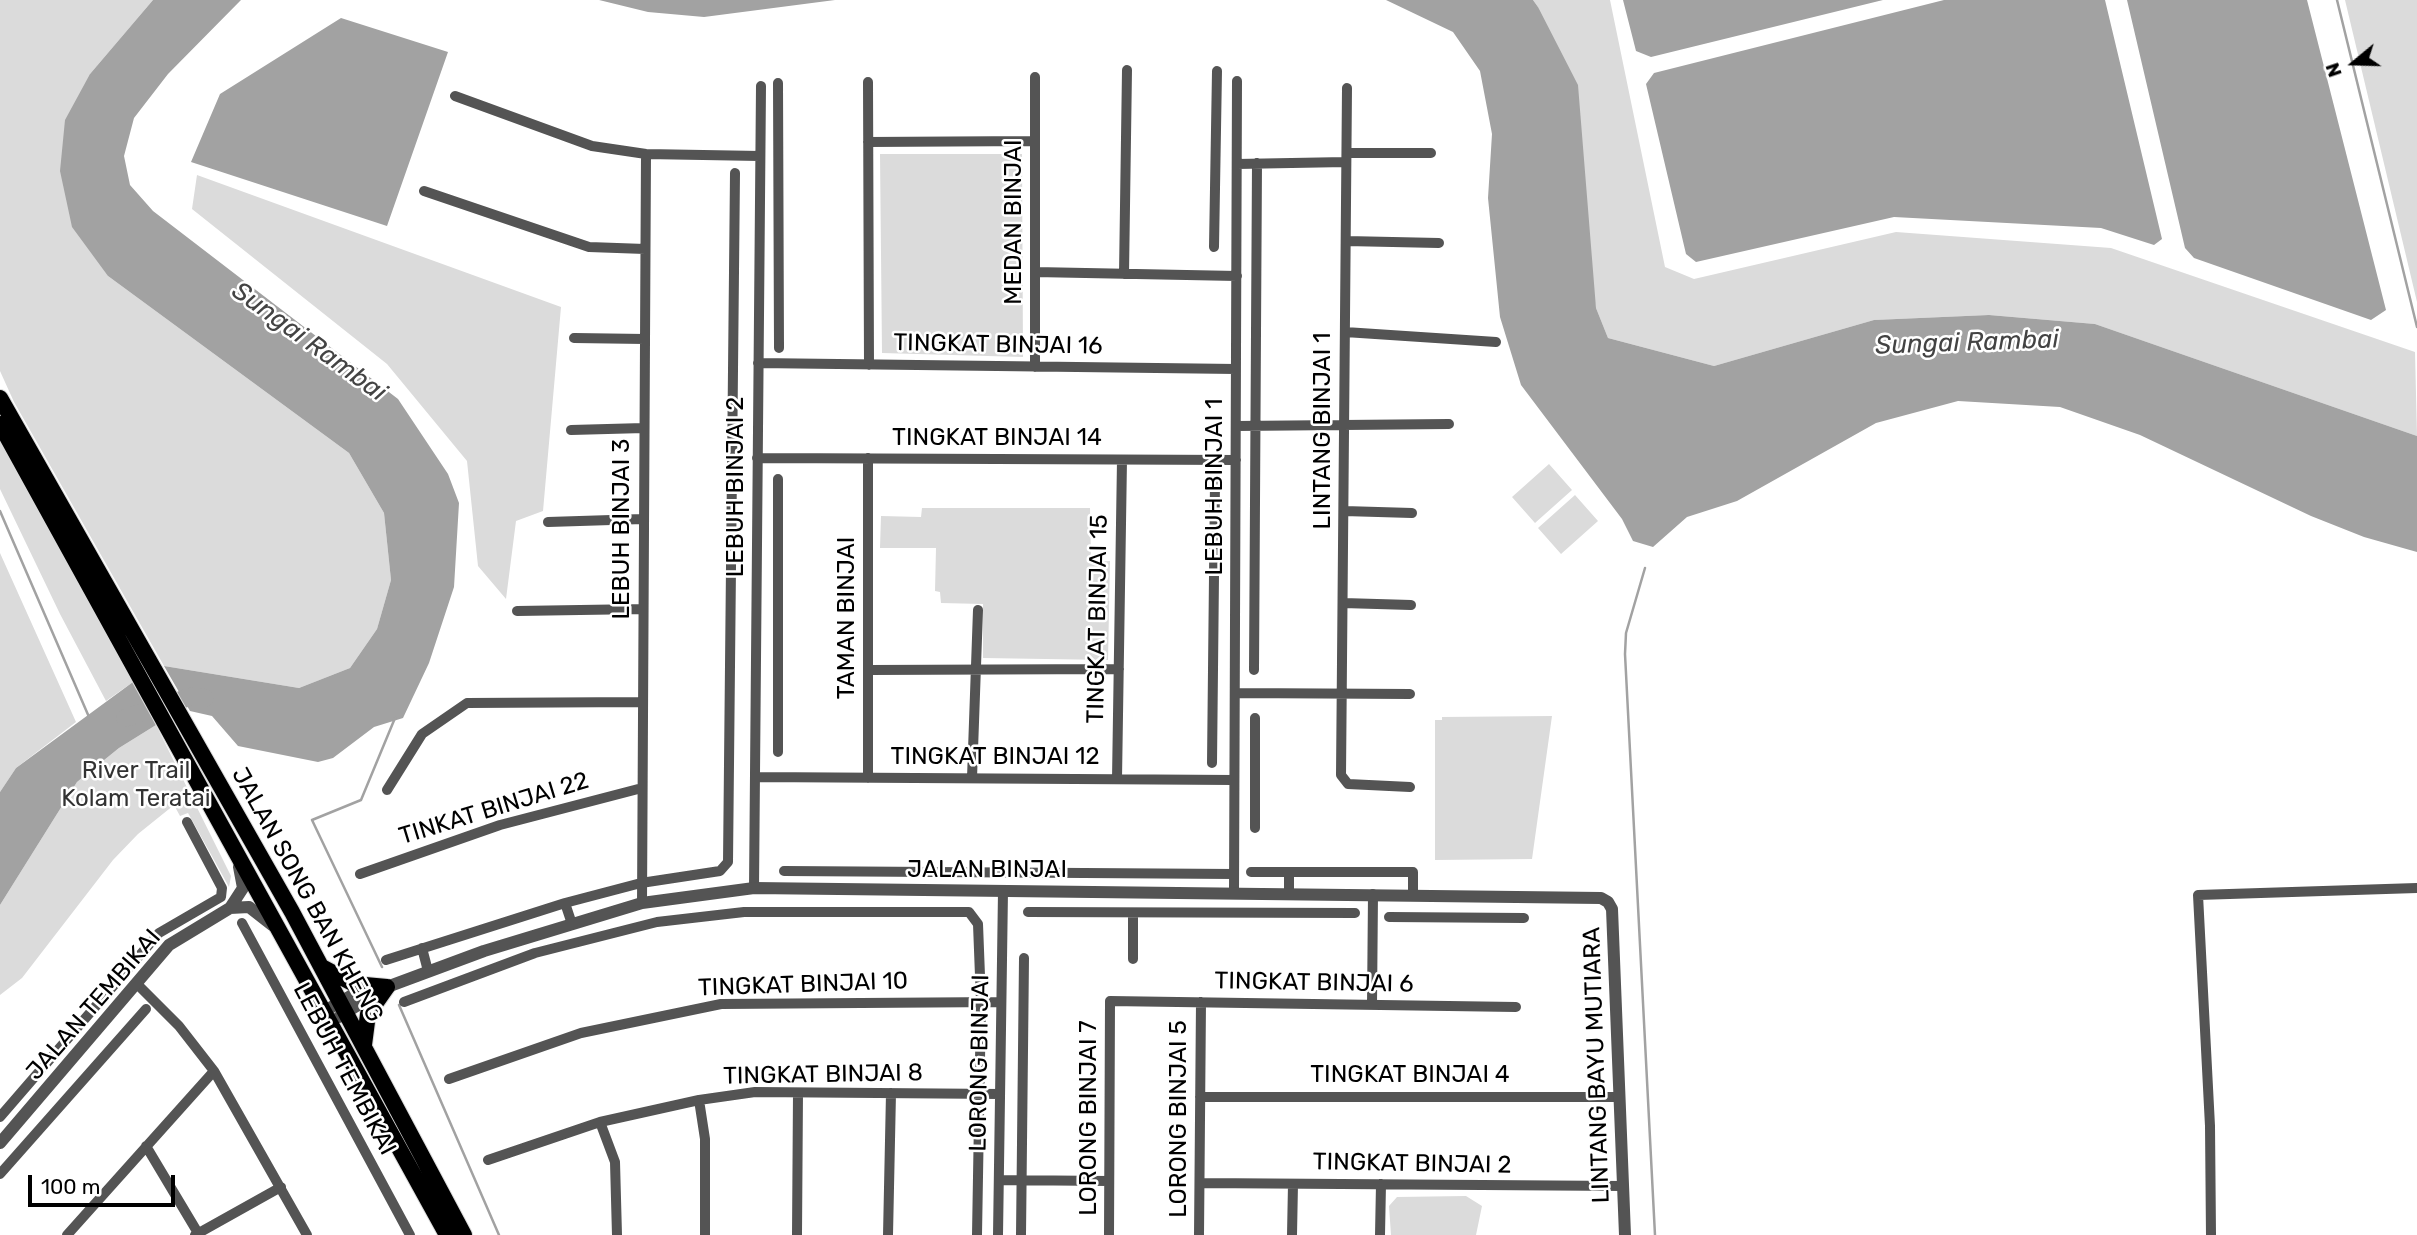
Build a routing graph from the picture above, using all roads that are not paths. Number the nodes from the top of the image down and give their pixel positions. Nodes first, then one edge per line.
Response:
1 (1127, 70) dead end
2 (1217, 71) dead end
3 (1035, 76) dead end
4 (1237, 81) dead end
5 (868, 82) dead end
6 (778, 83) dead end
7 (761, 86) dead end
8 (1347, 88) dead end
9 (455, 96) dead end
10 (1035, 141) junction
11 (868, 142) junction
12 (1431, 153) dead end
13 (646, 155) junction
14 (760, 156) junction
15 (1347, 158) junction
16 (1256, 163) junction
17 (1237, 164) junction
18 (735, 173) dead end
19 (424, 191) dead end
20 (736, 207) junction
21 (760, 208) junction
22 (1215, 215) junction
23 (1237, 216) junction
24 (1346, 241) junction
25 (1440, 243) dead end
26 (1214, 247) dead end
27 (645, 249) junction
28 (1035, 272) junction
29 (1124, 274) junction
30 (1237, 276) junction
31 (1345, 332) junction
32 (574, 338) dead end
33 (645, 339) junction
34 (1496, 342) dead end
35 (779, 348) dead end
36 (758, 363) junction
37 (869, 365) junction
38 (1035, 367) junction
39 (1236, 369) junction
40 (0, 398) edge
41 (0, 424) edge
42 (1449, 424) dead end
43 (1344, 425) junction
44 (1236, 426) junction
45 (1255, 426) junction
46 (644, 428) junction
47 (571, 430) dead end
48 (757, 458) junction
49 (868, 458) junction
50 (1122, 460) junction
51 (1236, 460) junction
52 (778, 479) dead end
53 (1215, 482) dead end
54 (1343, 511) junction
55 (1412, 513) dead end
56 (757, 515) junction
57 (777, 516) junction
58 (1215, 517) junction
59 (1236, 518) junction
60 (643, 519) junction
61 (548, 522) dead end
62 (1343, 603) junction
63 (1411, 605) dead end
64 (643, 609) junction
65 (978, 610) dead end
66 (517, 611) dead end
67 (139, 658) junction
68 (869, 670) junction
69 (976, 670) junction
70 (1119, 670) junction
71 (1254, 670) dead end
72 (1235, 692) junction
73 (1342, 693) junction
74 (1410, 694) dead end
75 (642, 702) junction
76 (1255, 718) dead end
77 (755, 723) junction
78 (778, 724) junction
79 (1212, 728) junction
80 (1235, 729) junction
81 (1234, 741) junction
82 (1255, 741) junction
83 (778, 752) dead end
84 (1212, 763) dead end
85 (755, 777) junction
86 (868, 778) junction
87 (972, 778) junction
88 (1117, 779) junction
89 (1234, 780) junction
90 (1410, 787) dead end
91 (642, 788) junction
92 (387, 790) dead end
93 (187, 822) dead end
94 (1255, 828) dead end
95 (234, 850) junction
96 (785, 871) dead end
97 (813, 871) junction
98 (1251, 872) dead end
99 (1289, 872) junction
100 (1153, 873) junction
101 (360, 874) dead end
102 (1234, 874) junction
103 (642, 883) junction
104 (754, 888) junction
105 (2417, 888) edge
106 (813, 890) junction
107 (925, 891) junction
108 (1003, 891) junction
109 (1073, 892) junction
110 (1153, 892) junction
111 (1234, 893) junction
112 (1289, 893) junction
113 (1309, 893) junction
114 (1373, 894) junction
115 (1413, 894) junction
116 (1432, 894) junction
117 (688, 897) junction
118 (1601, 898) joint
119 (565, 903) junction
120 (642, 903) junction
121 (230, 908) junction
122 (925, 912) junction
123 (1028, 912) dead end
124 (1073, 912) junction
125 (1133, 912) junction
126 (1310, 913) junction
127 (1355, 913) dead end
128 (1389, 917) dead end
129 (1432, 917) junction
130 (184, 918) junction
131 (691, 918) junction
132 (1524, 918) dead end
133 (242, 923) dead end
134 (572, 924) junction
135 (192, 931) junction
136 (282, 936) junction
137 (422, 948) junction
138 (1024, 958) dead end
139 (1133, 959) dead end
140 (386, 960) dead end
141 (451, 963) junction
142 (322, 967) junction
143 (428, 971) junction
144 (456, 982) junction
145 (137, 984) junction
146 (387, 987) junction
147 (1110, 1001) joint
148 (404, 1002) dead end
149 (981, 1002) junction
150 (1001, 1002) junction
151 (1201, 1002) junction
152 (1372, 1005) junction
153 (344, 1007) junction
154 (1516, 1007) dead end
155 (146, 1009) dead end
156 (326, 1017) junction
157 (1001, 1018) junction
158 (1023, 1018) junction
159 (94, 1034) junction
160 (73, 1035) junction
161 (364, 1045) junction
162 (84, 1046) junction
163 (110, 1048) junction
164 (214, 1071) junction
165 (449, 1079) dead end
166 (798, 1093) junction
167 (891, 1093) junction
168 (980, 1094) junction
169 (1000, 1094) junction
170 (1200, 1097) junction
171 (1620, 1097) junction
172 (699, 1100) junction
173 (0, 1117) edge
174 (1000, 1121) junction
175 (1022, 1121) junction
176 (600, 1122) junction
177 (0, 1143) edge
178 (146, 1146) junction
179 (488, 1160) dead end
180 (0, 1174) edge
181 (999, 1180) junction
182 (1021, 1180) junction
183 (1109, 1181) junction
184 (1200, 1183) junction
185 (1293, 1184) junction
186 (1381, 1184) junction
187 (1623, 1186) junction
188 (281, 1187) junction
189 (68, 1234) edge
190 (197, 1234) edge
191 (307, 1235) edge
192 (410, 1235) edge
193 (447, 1235) edge
194 (464, 1235) edge
195 (617, 1235) edge
196 (705, 1235) edge
197 (797, 1235) edge
198 (888, 1235) edge
199 (977, 1235) edge
200 (999, 1235) edge
201 (1021, 1235) edge
202 (1109, 1235) edge
203 (1199, 1235) edge
204 (1292, 1235) edge
205 (1380, 1235) edge
206 (1625, 1235) edge
207 (2211, 1235) edge

1 - 29 street
2 - 22 street
3 - 10 street, MEDAN BINJAI
4 - 17 street, LEBUH BINJAI 1
5 - 11 street
6 - 35 street
7 - 14 street, LEBUH BINJAI 2
8 - 15 street, LINTANG BINJAI 1
9 - 13 street
10 - 11 street
10 - 28 street, MEDAN BINJAI
11 - 37 street
12 - 15 street
13 - 14 street
13 - 27 street, LEBUH BINJAI 3
14 - 21 street, LEBUH BINJAI 2
15 - 16 street
15 - 24 street, LINTANG BINJAI 1
16 - 17 street
16 - 45 street, LEBUH BINJAI 1
17 - 23 street, LEBUH BINJAI 1
18 - 20 street, LEBUH BINJAI 2
19 - 27 street
20 - 21 street
20 - 103 street, LEBUH BINJAI 2
21 - 36 street, LEBUH BINJAI 2
22 - 23 street
22 - 26 street
23 - 30 street, LEBUH BINJAI 1
24 - 25 street
24 - 31 street, LINTANG BINJAI 1
27 - 33 street, LEBUH BINJAI 3
28 - 29 street
28 - 38 street, MEDAN BINJAI
29 - 30 street
30 - 39 street, LEBUH BINJAI 1
31 - 34 street
31 - 43 street, LINTANG BINJAI 1
32 - 33 street
33 - 46 street, LEBUH BINJAI 3
36 - 37 street, TINGKAT BINJAI 16
36 - 48 street, LEBUH BINJAI 2
37 - 38 street, TINGKAT BINJAI 16
38 - 39 street, TINGKAT BINJAI 16
39 - 44 street, LEBUH BINJAI 1
40 - 67 main road, JALAN SONG BAN KHENG
41 - 67 main road, JALAN SONG BAN KHENG
42 - 43 street
43 - 45 street
43 - 54 street, LINTANG BINJAI 1
44 - 45 street
44 - 51 street, LEBUH BINJAI 1
45 - 71 street, LEBUH BINJAI 1
46 - 47 street
46 - 60 street, LEBUH BINJAI 3
48 - 49 street, TINGKAT BINJAI 14
48 - 56 street, LEBUH BINJAI 2
49 - 50 street, TINGKAT BINJAI 14
49 - 68 street, TAMAN BINJAI
50 - 51 street, TINGKAT BINJAI 14
50 - 70 street, TINGKAT BINJAI 15
51 - 59 street, LEBUH BINJAI 1
52 - 57 street
53 - 58 street
54 - 55 street
54 - 62 street, LINTANG BINJAI 1
56 - 57 street
56 - 77 street, LEBUH BINJAI 2
57 - 78 street
58 - 59 street
58 - 79 street
59 - 72 street, LEBUH BINJAI 1
60 - 61 street
60 - 64 street, LEBUH BINJAI 3
62 - 63 street
62 - 73 street, LINTANG BINJAI 1
64 - 66 street
64 - 75 street, LEBUH BINJAI 3
65 - 69 street
67 - 95 main road, JALAN SONG BAN KHENG
67 - 142 main road, JALAN SONG BAN KHENG
68 - 69 street
68 - 86 street, TAMAN BINJAI
69 - 70 street
69 - 87 street
70 - 88 street, TINGKAT BINJAI 15
72 - 73 street
72 - 80 street, LEBUH BINJAI 1
73 - 74 street
73 - 90 street, LINTANG BINJAI 1
75 - 91 street, LEBUH BINJAI 3
75 - 92 street
76 - 82 street
77 - 78 street
77 - 85 street, LEBUH BINJAI 2
78 - 83 street
79 - 80 street
79 - 84 street
80 - 81 street, LEBUH BINJAI 1
81 - 82 street
81 - 89 street, LEBUH BINJAI 1
82 - 94 street
85 - 86 street, TINGKAT BINJAI 12
85 - 104 street, LEBUH BINJAI 2
86 - 87 street, TINGKAT BINJAI 12
87 - 88 street, TINGKAT BINJAI 12
88 - 89 street, TINGKAT BINJAI 12
89 - 102 street, LEBUH BINJAI 1
91 - 101 street, TINKAT BINJAI 22
91 - 103 street, LEBUH BINJAI 3
93 - 130 street
95 - 121 street
95 - 136 main road, JALAN SONG BAN KHENG
96 - 97 street
97 - 100 street
97 - 106 street
98 - 99 street
99 - 112 street
99 - 115 street
100 - 102 street
100 - 110 street
102 - 111 street, LEBUH BINJAI 1
103 - 119 street
103 - 120 street, LEBUH BINJAI 3
104 - 106 street, JALAN BINJAI
104 - 117 street, JALAN BINJAI
105 - 207 street
106 - 107 street, JALAN BINJAI
107 - 108 street, JALAN BINJAI
107 - 122 street
108 - 109 street, JALAN BINJAI
108 - 150 street, LORONG BINJAI
109 - 110 street, JALAN BINJAI
109 - 124 street
110 - 111 street, JALAN BINJAI
111 - 112 street, JALAN BINJAI
112 - 113 street, JALAN BINJAI
113 - 114 street, JALAN BINJAI
113 - 126 street
114 - 115 street, JALAN BINJAI
114 - 152 street
115 - 116 street, JALAN BINJAI
116 - 118 street, JALAN BINJAI
116 - 129 street
117 - 120 street, JALAN BINJAI
117 - 131 street
118 - 171 street, LINTANG BAYU MUTIARA
119 - 134 street
119 - 137 street
120 - 134 street, JALAN BINJAI
121 - 135 street, JALAN TEMBIKAI
121 - 136 street
122 - 131 street
122 - 149 street
123 - 124 street
124 - 125 street
125 - 126 street
125 - 139 street
126 - 127 street
128 - 129 street
129 - 132 street
130 - 135 street
130 - 160 street
131 - 144 street
133 - 192 street, LEBUH TEMBIKAI
134 - 141 street, JALAN BINJAI
135 - 145 street, JALAN TEMBIKAI
136 - 156 main road, JALAN SONG BAN KHENG
137 - 140 street
137 - 143 street
138 - 158 street
141 - 143 street, JALAN BINJAI
141 - 144 street
142 - 146 main road
142 - 153 main road, JALAN SONG BAN KHENG
143 - 146 street, JALAN BINJAI
144 - 148 street
145 - 159 street, JALAN TEMBIKAI
145 - 164 street
146 - 153 street, JALAN BINJAI
146 - 161 main road
147 - 151 street, TINGKAT BINJAI 6
147 - 183 street, LORONG BINJAI 7
149 - 150 street, TINGKAT BINJAI 10
149 - 165 street, TINGKAT BINJAI 10
149 - 168 street
150 - 157 street, LORONG BINJAI
151 - 152 street, TINGKAT BINJAI 6
151 - 170 street, LORONG BINJAI 5
152 - 154 street, TINGKAT BINJAI 6
153 - 156 street, JALAN BINJAI
153 - 161 main road, JALAN SONG BAN KHENG
155 - 163 street
156 - 193 main road, JALAN SONG BAN KHENG
157 - 158 street
157 - 169 street, LORONG BINJAI
158 - 175 street
159 - 162 street, JALAN TEMBIKAI
159 - 163 street
160 - 162 street
160 - 173 street
161 - 194 main road, JALAN SONG BAN KHENG
162 - 177 street, JALAN TEMBIKAI
163 - 180 street
164 - 178 street
164 - 188 street
166 - 167 street, TINGKAT BINJAI 8
166 - 172 street, TINGKAT BINJAI 8
166 - 197 street
167 - 168 street, TINGKAT BINJAI 8
167 - 198 street
168 - 169 street, TINGKAT BINJAI 8
168 - 199 street
169 - 174 street, LORONG BINJAI
170 - 171 street, TINGKAT BINJAI 4
170 - 184 street, LORONG BINJAI 5
171 - 187 street, LINTANG BAYU MUTIARA
172 - 176 street, TINGKAT BINJAI 8
172 - 196 street
174 - 175 street
174 - 181 street, LORONG BINJAI
175 - 182 street
176 - 179 street, TINGKAT BINJAI 8
176 - 195 street
178 - 189 street
178 - 190 street
181 - 182 street
181 - 200 street, LORONG BINJAI
182 - 183 street
182 - 201 street
183 - 202 street, LORONG BINJAI 7
184 - 185 street, TINGKAT BINJAI 2
184 - 203 street, LORONG BINJAI 5
185 - 186 street, TINGKAT BINJAI 2
185 - 204 street
186 - 187 street, TINGKAT BINJAI 2
186 - 205 street
187 - 206 street, LINTANG BAYU MUTIARA
188 - 190 street
188 - 191 street

